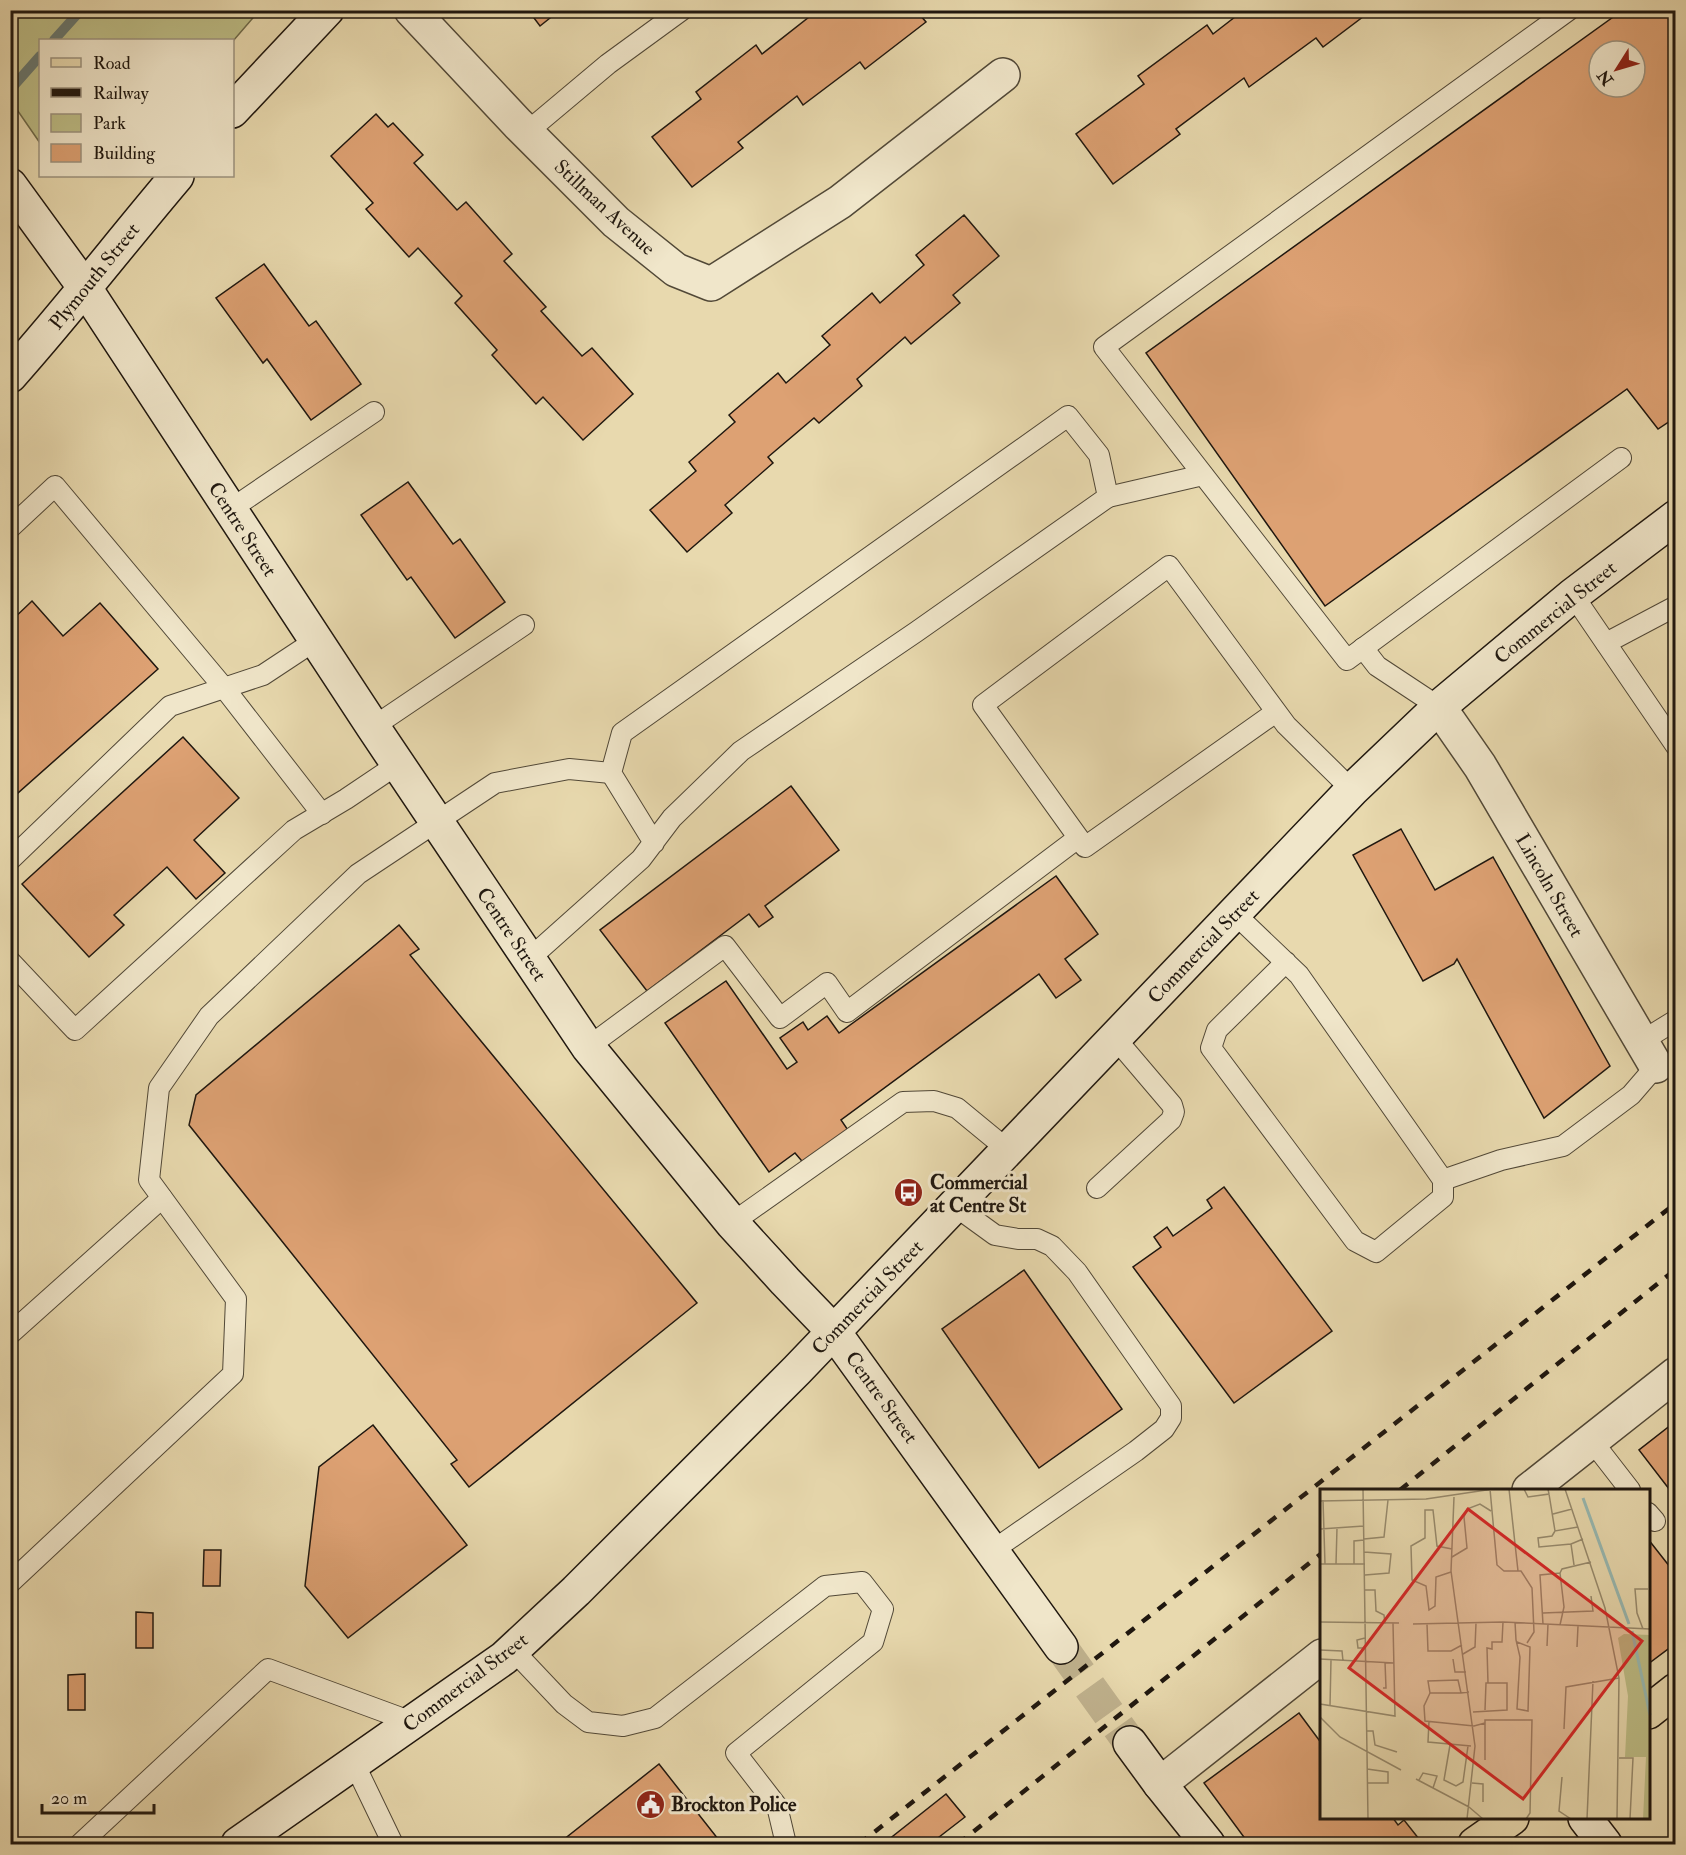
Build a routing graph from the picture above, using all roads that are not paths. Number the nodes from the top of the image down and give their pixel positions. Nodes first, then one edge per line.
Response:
1 (327, 10) edge
2 (411, 10) edge
3 (682, 10) edge
4 (1569, 10) edge
5 (1003, 75) dead end
6 (234, 109) edge
7 (527, 132) junction
8 (176, 177) edge
9 (10, 185) edge
10 (85, 288) junction
11 (10, 376) edge
12 (374, 412) dead end
13 (1621, 458) dead end
14 (1203, 475) junction
15 (1108, 497) junction
16 (231, 509) junction
17 (1676, 517) edge
18 (10, 528) edge
19 (1573, 595) junction
20 (1676, 606) edge
21 (524, 625) dead end
22 (316, 640) junction
23 (1606, 643) junction
24 (1363, 648) junction
25 (225, 689) junction
26 (1440, 707) junction
27 (1276, 712) junction
28 (373, 727) junction
29 (1676, 746) edge
30 (398, 764) junction
31 (612, 773) junction
32 (1352, 790) junction
33 (322, 814) junction
34 (437, 822) junction
35 (1078, 838) junction
36 (654, 843) junction
37 (10, 860) edge
38 (1234, 913) junction
39 (528, 959) junction
40 (10, 961) edge
41 (1286, 962) junction
42 (1676, 1020) edge
43 (1115, 1038) junction
44 (588, 1047) junction
45 (1649, 1054) junction
46 (1008, 1150) junction
47 (1443, 1180) junction
48 (1097, 1188) dead end
49 (162, 1198) junction
50 (955, 1206) junction
51 (732, 1222) junction
52 (834, 1332) junction
53 (10, 1334) edge
54 (1676, 1374) edge
55 (1592, 1441) junction
56 (1532, 1489) edge
57 (1628, 1489) edge
58 (992, 1551) junction
59 (10, 1583) edge
60 (1061, 1647) tunnel mouth
61 (512, 1649) junction
62 (1320, 1658) edge
63 (1676, 1690) edge
64 (1650, 1710) edge
65 (412, 1722) junction
66 (1130, 1743) tunnel mouth
67 (354, 1763) junction
68 (1160, 1784) junction
69 (1511, 1819) edge
70 (1586, 1819) edge
71 (1203, 1843) edge
72 (80, 1845) edge
73 (238, 1845) edge
74 (393, 1845) edge
75 (786, 1845) edge
76 (1475, 1845) edge
77 (1605, 1845) edge

1 - 6 main road
2 - 7 main road, Stillman Avenue
3 - 7 lane
4 - 14 lane
5 - 7 main road, Stillman Avenue
8 - 10 main road, Plymouth Street
9 - 10 main road, Centre Street
10 - 11 main road, Plymouth Street
10 - 16 main road, Centre Street
12 - 16 lane
13 - 24 lane
14 - 15 lane
14 - 24 lane
15 - 31 lane
15 - 36 lane
16 - 22 main road, Centre Street
17 - 19 main road, Commercial Street
18 - 25 lane
19 - 23 lane
19 - 26 main road, Commercial Street
20 - 23 lane
21 - 28 lane
22 - 25 lane
22 - 28 main road, Centre Street
23 - 29 lane
24 - 26 lane
25 - 33 lane
25 - 37 lane
26 - 32 main road, Commercial Street
26 - 45 main road, Lincoln Street
27 - 32 lane
27 - 35 lane
27 - 35 lane
28 - 30 main road, Centre Street
30 - 33 lane
30 - 34 main road, Centre Street
31 - 34 lane
31 - 36 lane
32 - 38 main road, Commercial Street
33 - 40 lane
34 - 39 main road, Centre Street
34 - 49 lane
35 - 44 lane
36 - 39 lane
38 - 41 lane
38 - 43 main road, Commercial Street
39 - 44 main road, Centre Street
41 - 47 lane
41 - 47 lane
42 - 45 lane
43 - 46 main road, Commercial Street
43 - 48 lane
44 - 51 main road, Centre Street
45 - 47 lane
46 - 50 main road, Commercial Street
46 - 51 lane
49 - 53 lane
49 - 59 lane
50 - 52 main road, Commercial Street
50 - 58 lane
51 - 52 main road, Centre Street
52 - 58 main road, Centre Street
52 - 61 main road, Commercial Street
54 - 55 main road
55 - 56 main road
55 - 57 lane
58 - 60 main road, Centre Street
61 - 65 main road, Commercial Street
61 - 75 lane
62 - 68 main road
63 - 64 main road
65 - 67 main road, Commercial Street
65 - 72 lane
66 - 68 main road
67 - 73 main road, Commercial Street
67 - 74 lane
68 - 71 main road
69 - 76 main road
70 - 77 main road

